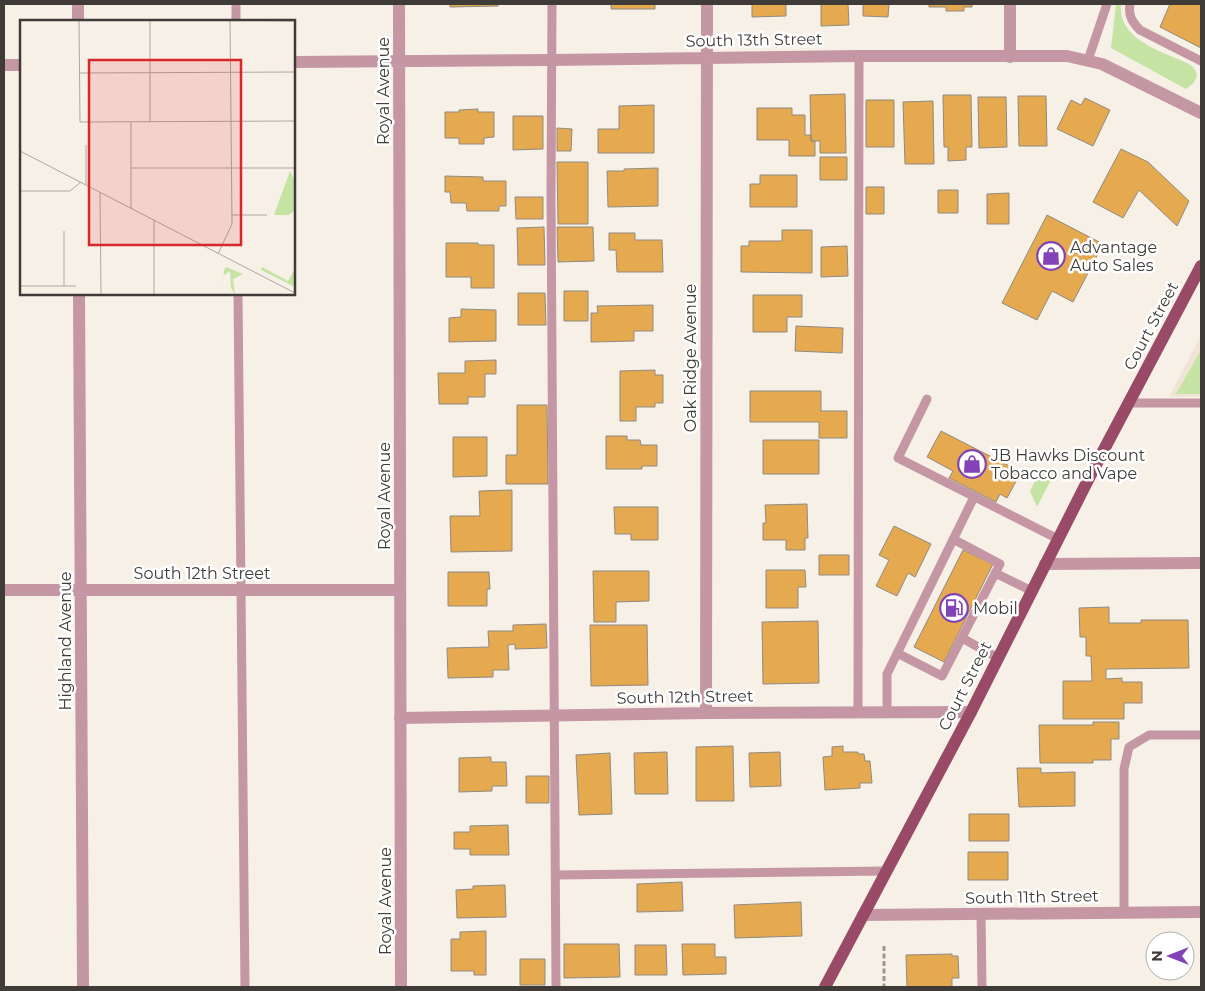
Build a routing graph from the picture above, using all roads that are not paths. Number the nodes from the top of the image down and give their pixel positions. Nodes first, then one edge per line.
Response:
1 (78, 4) edge
2 (236, 4) edge
3 (399, 4) edge
4 (552, 4) edge
5 (707, 4) edge
6 (1010, 4) edge
7 (1107, 4) edge
8 (1130, 4) edge
9 (78, 20) edge
10 (236, 20) edge
11 (859, 56) junction
12 (707, 57) junction
13 (1010, 57) junction
14 (399, 60) junction
15 (552, 60) junction
16 (1088, 60) junction
17 (1201, 61) edge
18 (295, 62) edge
19 (4, 65) edge
20 (20, 65) edge
21 (1200, 109) edge
22 (1201, 266) edge
23 (79, 295) edge
24 (238, 295) edge
25 (927, 400) dead end
26 (1128, 403) junction
27 (1201, 403) edge
28 (974, 497) junction
29 (953, 539) junction
30 (1058, 539) junction
31 (1201, 563) edge
32 (1045, 564) junction
33 (996, 573) junction
34 (4, 590) edge
35 (80, 590) junction
36 (240, 590) junction
37 (400, 590) junction
38 (1032, 591) junction
39 (962, 638) junction
40 (897, 653) junction
41 (998, 658) junction
42 (887, 712) junction
43 (971, 712) junction
44 (706, 713) junction
45 (858, 713) junction
46 (555, 715) junction
47 (400, 718) junction
48 (1201, 735) edge
49 (886, 871) junction
50 (556, 875) junction
51 (1124, 912) junction
52 (1201, 912) edge
53 (981, 914) junction
54 (863, 915) junction
55 (83, 987) edge
56 (245, 987) edge
57 (401, 987) edge
58 (556, 987) edge
59 (825, 987) edge
60 (982, 987) edge

1 - 9 street
2 - 10 lane
3 - 14 street, Royal Avenue
4 - 15 lane
5 - 12 street, Oak Ridge Avenue
6 - 13 street
7 - 16 lane
8 - 17 lane
11 - 12 street, South 13th Street
11 - 13 street, South 13th Street
11 - 45 lane
12 - 15 street, South 13th Street
12 - 44 street, Oak Ridge Avenue
13 - 16 street, South 13th Street
14 - 15 street, South 13th Street
14 - 18 street, South 13th Street
14 - 37 street, Royal Avenue
15 - 46 lane
16 - 21 street, South 13th Street
19 - 20 street
22 - 26 main road, Court Street
23 - 35 street, Highland Avenue
24 - 36 lane
25 - 28 lane
26 - 27 lane
26 - 30 main road, Court Street
28 - 29 lane
28 - 30 lane
29 - 33 lane
29 - 40 lane
30 - 32 main road, Court Street
31 - 32 street
32 - 38 main road, Court Street
33 - 38 lane
33 - 39 lane
34 - 35 street, South 12th Street
35 - 36 street, South 12th Street
35 - 55 street, Highland Avenue
36 - 37 street, South 12th Street
36 - 56 lane
37 - 47 street, Royal Avenue
38 - 41 main road, Court Street
39 - 40 lane
39 - 41 lane
40 - 42 lane
41 - 43 main road, Court Street
42 - 43 street, South 12th Street
42 - 45 street, South 12th Street
43 - 49 main road, Court Street
44 - 45 street, South 12th Street
44 - 46 street, South 12th Street
46 - 47 street, South 12th Street
46 - 50 lane
47 - 57 street, Royal Avenue
48 - 51 lane
49 - 50 lane
49 - 54 main road, Court Street
50 - 58 lane
51 - 52 street, South 11th Street
51 - 53 street, South 11th Street
53 - 54 street, South 11th Street
53 - 60 lane
54 - 59 main road, Court Street

